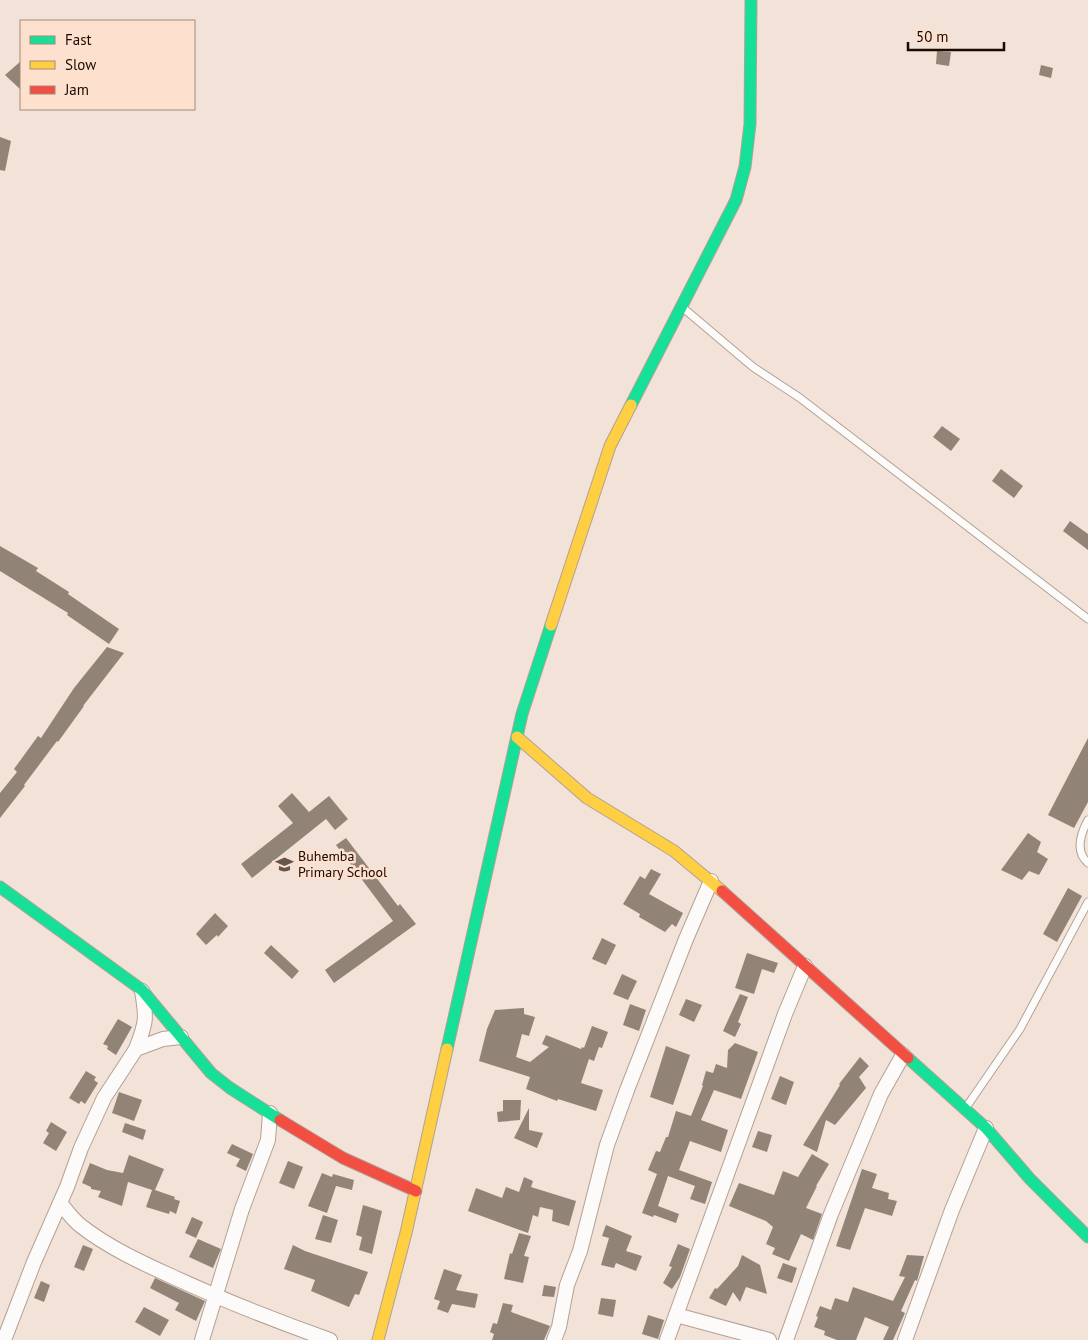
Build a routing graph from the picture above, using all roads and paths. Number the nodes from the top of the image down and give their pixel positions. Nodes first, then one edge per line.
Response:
1 (751, 0) edge
2 (681, 307) junction
3 (1088, 619) edge
4 (517, 737) junction
5 (1088, 820) edge
6 (1088, 863) edge
7 (712, 881) junction
8 (0, 887) edge
9 (1088, 902) edge
10 (805, 966) junction
11 (142, 990) junction
12 (181, 1037) junction
13 (136, 1049) junction
14 (903, 1055) junction
15 (965, 1109) junction
16 (270, 1112) junction
17 (986, 1128) junction
18 (416, 1191) junction
19 (60, 1203) junction
20 (1088, 1238) edge
21 (215, 1296) junction
22 (676, 1315) junction
23 (4, 1340) edge
24 (202, 1340) edge
25 (330, 1340) edge
26 (378, 1340) edge
27 (554, 1340) edge
28 (667, 1340) edge
29 (769, 1340) edge
30 (786, 1340) edge
31 (905, 1340) edge

1 - 2 main road
2 - 3 lane
2 - 4 main road
4 - 7 main road
4 - 18 main road
5 - 6 lane
7 - 10 main road
7 - 27 street
8 - 11 main road
9 - 15 lane
10 - 14 main road
10 - 22 street
11 - 12 main road
11 - 13 street
12 - 13 street
12 - 16 main road
13 - 19 street
14 - 15 main road
14 - 30 street
15 - 17 main road
16 - 18 main road
16 - 21 street
17 - 20 main road
17 - 31 street
18 - 26 main road
19 - 21 street
19 - 23 street
21 - 24 street
21 - 25 street
22 - 28 street
22 - 29 street

